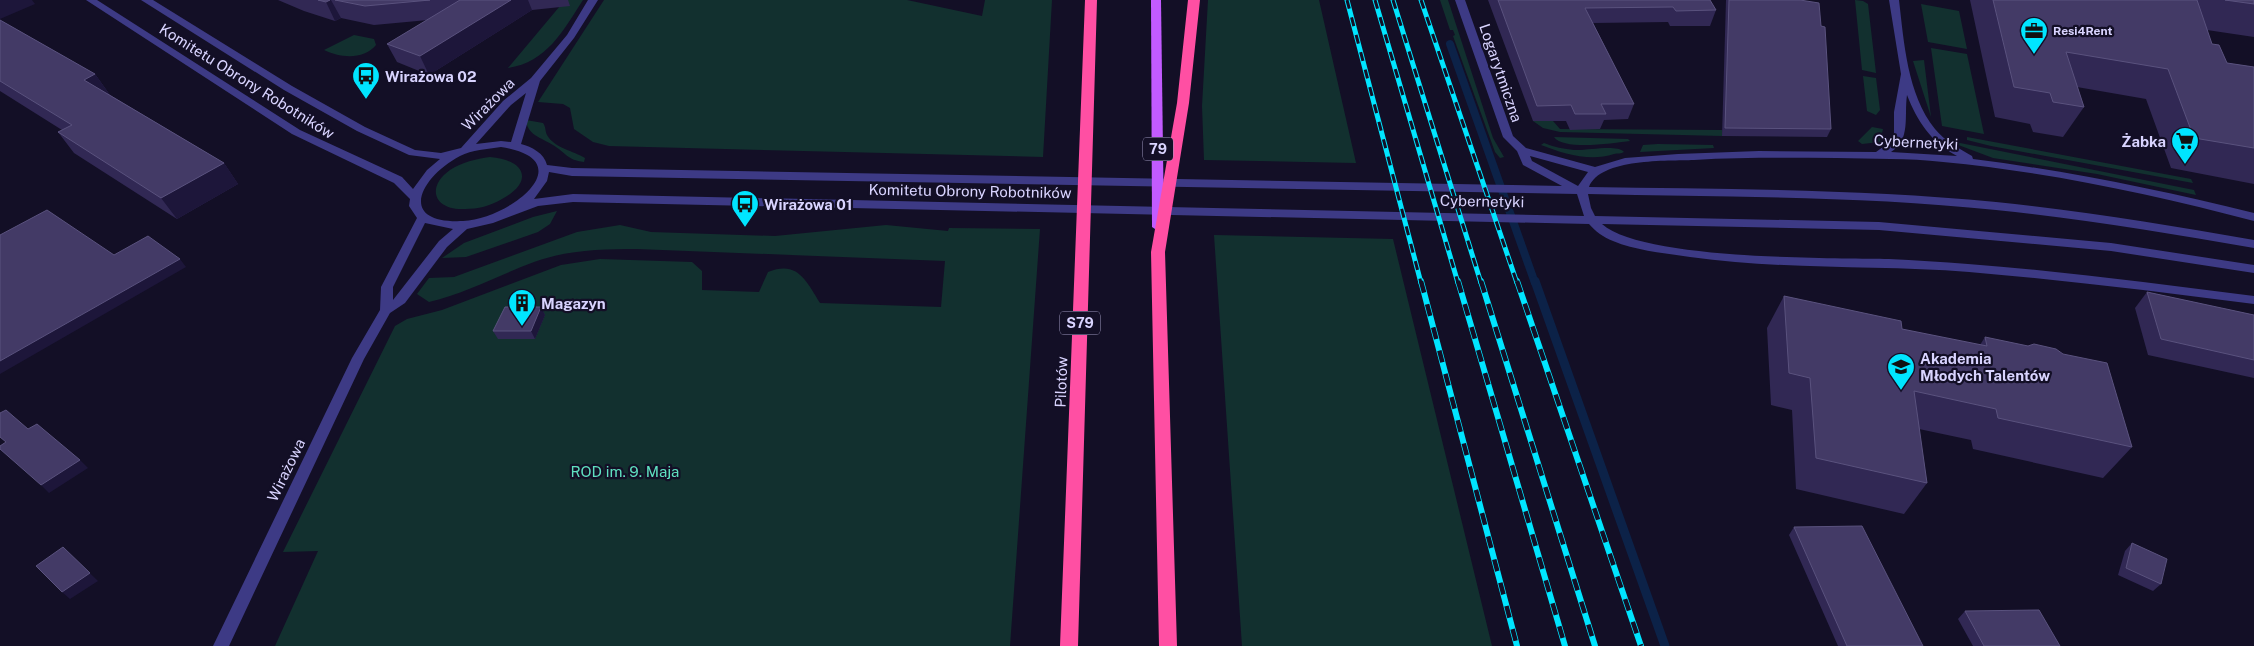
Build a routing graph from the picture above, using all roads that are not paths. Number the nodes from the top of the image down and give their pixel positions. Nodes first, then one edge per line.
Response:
1 (91, 0) edge
2 (146, 0) edge
3 (593, 0) edge
4 (1091, 0) edge
5 (1156, 0) edge
6 (1194, 0) edge
7 (1460, 0) edge
8 (1894, 0) edge
9 (1904, 74) junction
10 (535, 80) junction
11 (515, 145) junction
12 (1522, 150) junction
13 (460, 152) junction
14 (1878, 156) junction
15 (1987, 165) junction
16 (544, 168) junction
17 (1596, 171) junction
18 (1366, 187) joint
19 (1583, 191) junction
20 (414, 197) junction
21 (510, 212) junction
22 (1372, 215) joint
23 (423, 217) junction
24 (2254, 217) edge
25 (464, 226) junction
26 (2254, 244) edge
27 (1158, 252) junction
28 (2254, 269) edge
29 (2254, 300) edge
30 (386, 310) junction
31 (221, 646) edge
32 (1069, 646) edge
33 (1168, 646) edge

1 - 20 street, Komitetu Obrony Robotników
2 - 13 street, Komitetu Obrony Robotników
3 - 10 street, Wirażowa
4 - 32 highway, Pilotów / S79
5 - 27 main road, 79
6 - 27 highway
7 - 12 street, Logarytmiczna
8 - 9 street
9 - 14 street
9 - 15 street
10 - 11 street, Wirażowa
10 - 13 street, Wirażowa
11 - 13 street, Komitetu Obrony Robotników
11 - 16 street
12 - 17 street
12 - 19 street, Logarytmiczna
13 - 20 street
14 - 15 street, Cybernetyki
14 - 17 street, Cybernetyki
15 - 24 street, Cybernetyki
16 - 18 street, Komitetu Obrony Robotników
16 - 21 street
17 - 19 street
18 - 26 street, Cybernetyki
19 - 29 street
20 - 23 street
21 - 22 street, Komitetu Obrony Robotników
21 - 25 street, Komitetu Obrony Robotników
22 - 28 street, Cybernetyki
23 - 25 street
23 - 30 street, Wirażowa
25 - 30 street, Wirażowa
27 - 33 highway
30 - 31 street, Wirażowa

